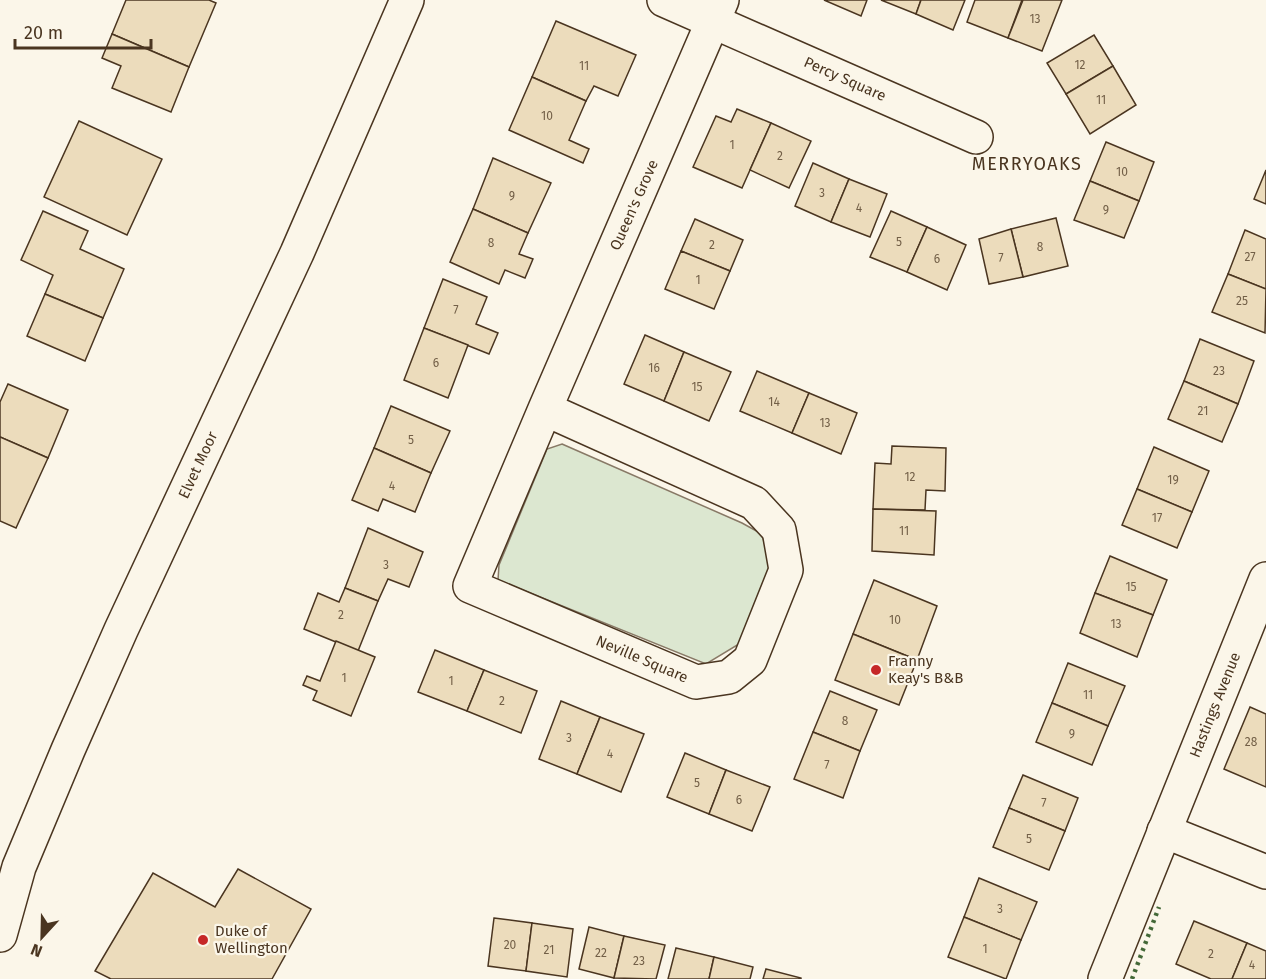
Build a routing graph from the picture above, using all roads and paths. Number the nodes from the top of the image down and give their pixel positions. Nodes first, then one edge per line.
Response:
1 (407, 0) edge
2 (664, 0) edge
3 (718, 11) edge
4 (976, 137) dead end
5 (545, 409) junction
6 (1266, 579) edge
7 (1164, 831) junction
8 (1266, 872) edge
9 (0, 935) edge
10 (1105, 979) edge

1 - 9 main road, Elvet Moor
2 - 3 main road, Percy Square
3 - 4 main road, Percy Square
3 - 5 main road, Queen's Grove
5 - 5 main road, Neville Square
6 - 7 main road, Hastings Avenue
7 - 8 main road
7 - 10 main road, Hastings Avenue

